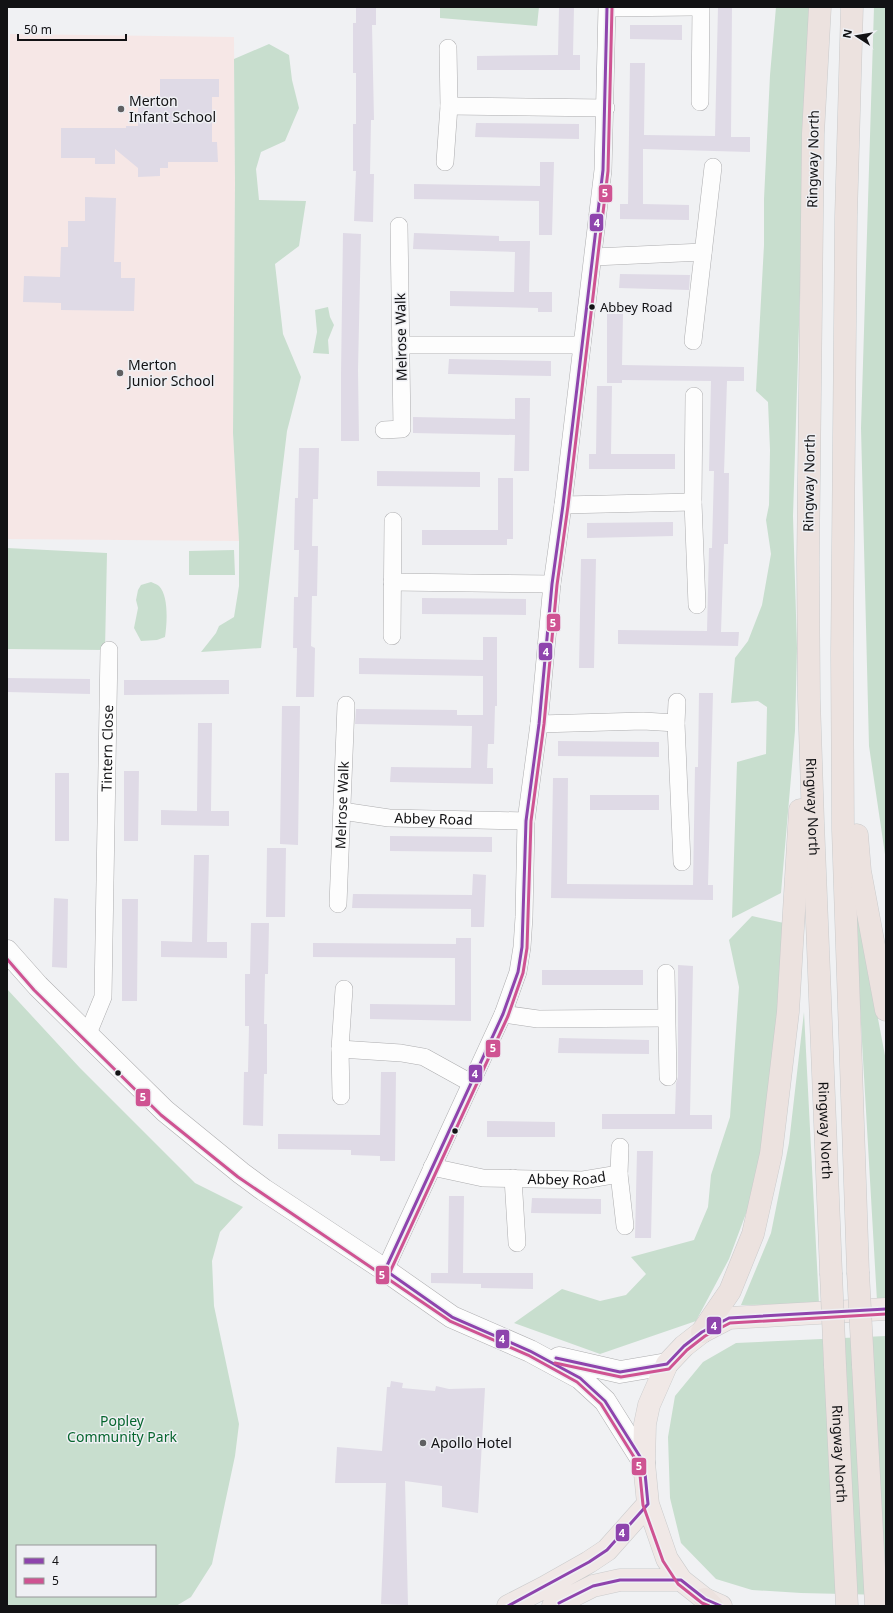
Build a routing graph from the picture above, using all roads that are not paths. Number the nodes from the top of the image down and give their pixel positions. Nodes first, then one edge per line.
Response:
1 (693, 7) edge
2 (700, 7) edge
3 (820, 7) edge
4 (852, 7) edge
5 (607, 8) edge
6 (448, 48) dead end
7 (700, 102) dead end
8 (449, 106) junction
9 (606, 108) junction
10 (445, 162) dead end
11 (713, 167) dead end
12 (399, 226) dead end
13 (702, 252) junction
14 (594, 257) junction
15 (690, 331) dead end
16 (401, 345) junction
17 (582, 345) junction
18 (694, 396) dead end
19 (384, 430) dead end
20 (693, 502) junction
21 (563, 505) junction
22 (393, 521) dead end
23 (392, 582) junction
24 (552, 584) junction
25 (698, 605) dead end
26 (392, 636) dead end
27 (109, 650) dead end
28 (809, 699) junction
29 (677, 702) dead end
30 (346, 705) dead end
31 (842, 718) junction
32 (676, 723) junction
33 (539, 724) junction
34 (342, 810) junction
35 (526, 821) junction
36 (682, 862) dead end
37 (336, 904) dead end
38 (7, 951) edge
39 (666, 973) dead end
40 (344, 989) dead end
41 (886, 1010) edge
42 (503, 1014) junction
43 (666, 1018) junction
44 (87, 1036) junction
45 (340, 1049) junction
46 (668, 1077) dead end
47 (471, 1083) junction
48 (341, 1096) dead end
49 (620, 1147) dead end
50 (432, 1167) junction
51 (619, 1174) junction
52 (514, 1178) junction
53 (625, 1226) dead end
54 (517, 1243) dead end
55 (385, 1270) junction
56 (886, 1309) edge
57 (702, 1332) junction
58 (530, 1351) junction
59 (667, 1364) junction
60 (644, 1463) junction
61 (648, 1504) junction
62 (681, 1580) junction
63 (713, 1604) edge
64 (508, 1606) edge
65 (553, 1606) edge
66 (847, 1606) edge
67 (876, 1606) edge

1 - 5 street
2 - 7 street
3 - 28 highway, Ringway North
4 - 31 highway, Ringway North
5 - 9 street
6 - 8 street
8 - 9 street
8 - 10 street
9 - 14 street
11 - 13 street
12 - 16 street, Melrose Walk
13 - 14 street
13 - 15 street
14 - 17 street
16 - 17 street
16 - 19 street, Melrose Walk
17 - 21 street
18 - 20 street
20 - 21 street
20 - 25 street
21 - 24 street
22 - 23 street
23 - 24 street
23 - 26 street
24 - 33 street
27 - 44 street, Tintern Close
28 - 57 highway
28 - 66 highway, Ringway North, bridge
29 - 32 street
30 - 34 street, Melrose Walk
31 - 41 highway
31 - 67 highway, Ringway North, bridge
32 - 33 street
32 - 36 street
33 - 35 street
34 - 35 street, Abbey Road
34 - 37 street, Melrose Walk
35 - 42 street
38 - 44 street
39 - 43 street
40 - 45 street
42 - 43 street
42 - 47 street
43 - 46 street
44 - 55 street
45 - 47 street
45 - 48 street
47 - 50 street
49 - 51 street, Abbey Road
50 - 52 street, Abbey Road
50 - 55 street
51 - 52 street, Abbey Road
51 - 53 street, Abbey Road
52 - 54 street, Abbey Road
55 - 58 street
56 - 57 main road
57 - 59 main road
58 - 59 street
58 - 60 street
59 - 60 main road
60 - 61 main road
61 - 62 main road
61 - 64 main road
62 - 63 main road
62 - 65 main road

